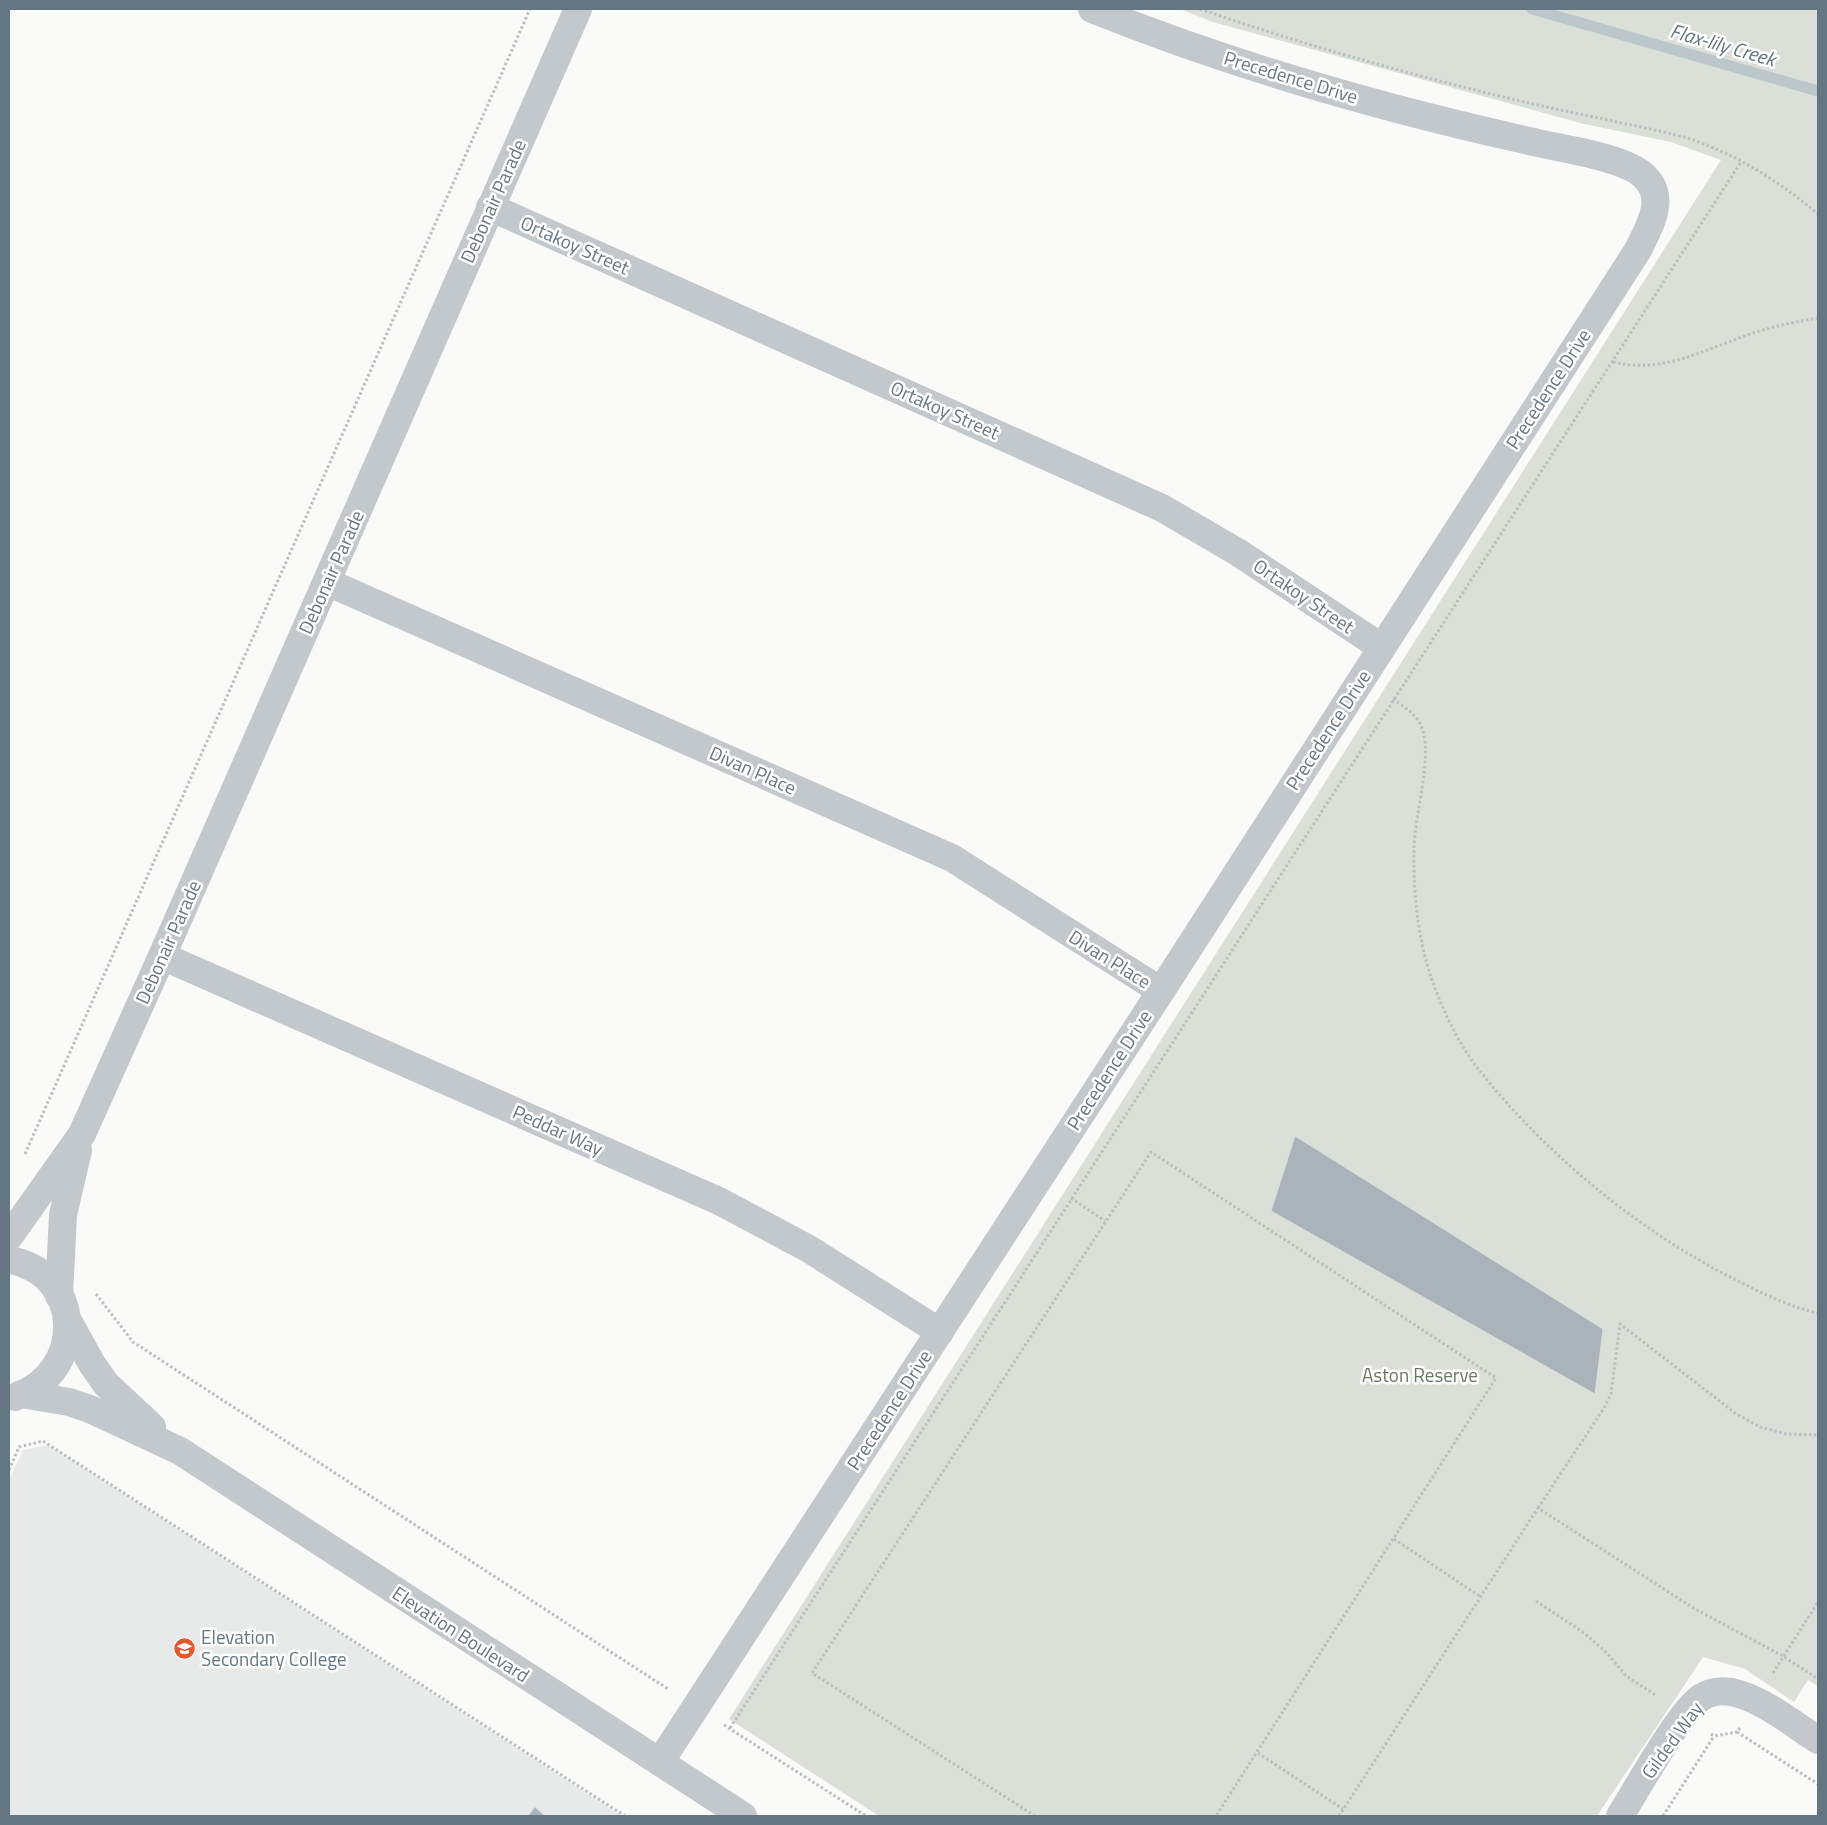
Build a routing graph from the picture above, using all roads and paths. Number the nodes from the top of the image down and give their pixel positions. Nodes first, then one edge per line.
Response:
1 (530, 9) edge
2 (578, 9) edge
3 (1092, 9) edge
4 (1200, 9) edge
5 (1741, 162) junction
6 (490, 207) junction
7 (1818, 214) edge
8 (1818, 318) edge
9 (1613, 362) junction
10 (327, 582) junction
11 (1381, 647) junction
12 (1361, 679) junction
13 (1394, 700) junction
14 (162, 956) junction
15 (1161, 991) junction
16 (82, 1134) junction
17 (24, 1157) dead end
18 (1040, 1177) junction
19 (1072, 1199) junction
20 (1105, 1221) junction
21 (9, 1237) edge
22 (9, 1260) edge
23 (96, 1293) dead end
24 (63, 1307) junction
25 (1818, 1314) edge
26 (940, 1332) junction
27 (15, 1396) edge
28 (1818, 1435) edge
29 (180, 1451) junction
30 (9, 1470) edge
31 (1538, 1508) junction
32 (1394, 1539) junction
33 (1481, 1597) junction
34 (1536, 1601) dead end
35 (1818, 1602) edge
36 (1783, 1656) junction
37 (1818, 1679) edge
38 (1757, 1700) junction
39 (696, 1707) junction
40 (1686, 1714) junction
41 (730, 1728) junction
42 (1737, 1732) dead end
43 (1714, 1736) junction
44 (1818, 1740) edge
45 (1258, 1753) junction
46 (660, 1762) junction
47 (1343, 1809) junction
48 (625, 1816) edge
49 (743, 1816) edge
50 (866, 1816) edge
51 (1035, 1816) edge
52 (1216, 1816) edge
53 (1339, 1816) edge
54 (1620, 1816) edge
55 (1663, 1816) edge

1 - 17 path
2 - 6 street, Debonair Parade
3 - 11 street, Precedence Drive
4 - 5 path
5 - 7 path
5 - 9 path
6 - 10 street, Debonair Parade
6 - 11 street, Ortakoy Street
8 - 9 path
9 - 13 path
10 - 14 street, Debonair Parade
10 - 15 street, Divan Place
11 - 12 street, Precedence Drive
12 - 13 path
12 - 15 street, Precedence Drive
13 - 19 path
13 - 25 path
14 - 16 street, Debonair Parade
14 - 26 street, Peddar Way
15 - 18 street, Precedence Drive
16 - 21 street, Debonair Parade
16 - 24 street, Debonair Parade
18 - 19 path
18 - 26 street, Precedence Drive
19 - 20 path
19 - 41 path
20 - 32 path
20 - 51 path
22 - 24 street, Elevation Boulevard
23 - 39 path
24 - 27 street, Debonair Parade
24 - 29 street, Elevation Boulevard
26 - 39 street, Precedence Drive
27 - 29 street, Elevation Boulevard
28 - 31 path
29 - 46 street, Elevation Boulevard
30 - 48 path
31 - 33 path
31 - 36 path
32 - 33 path
32 - 45 path
33 - 47 path
34 - 40 path
35 - 36 path
36 - 37 path
36 - 38 path
38 - 40 street, Gilded Way
38 - 44 street, Gilded Way
39 - 41 path
39 - 46 street, Precedence Drive
40 - 43 path
40 - 54 street, Gilded Way
41 - 50 path
42 - 43 path
43 - 55 path
45 - 47 path
45 - 52 path
46 - 49 street, Elevation Boulevard
47 - 53 path

